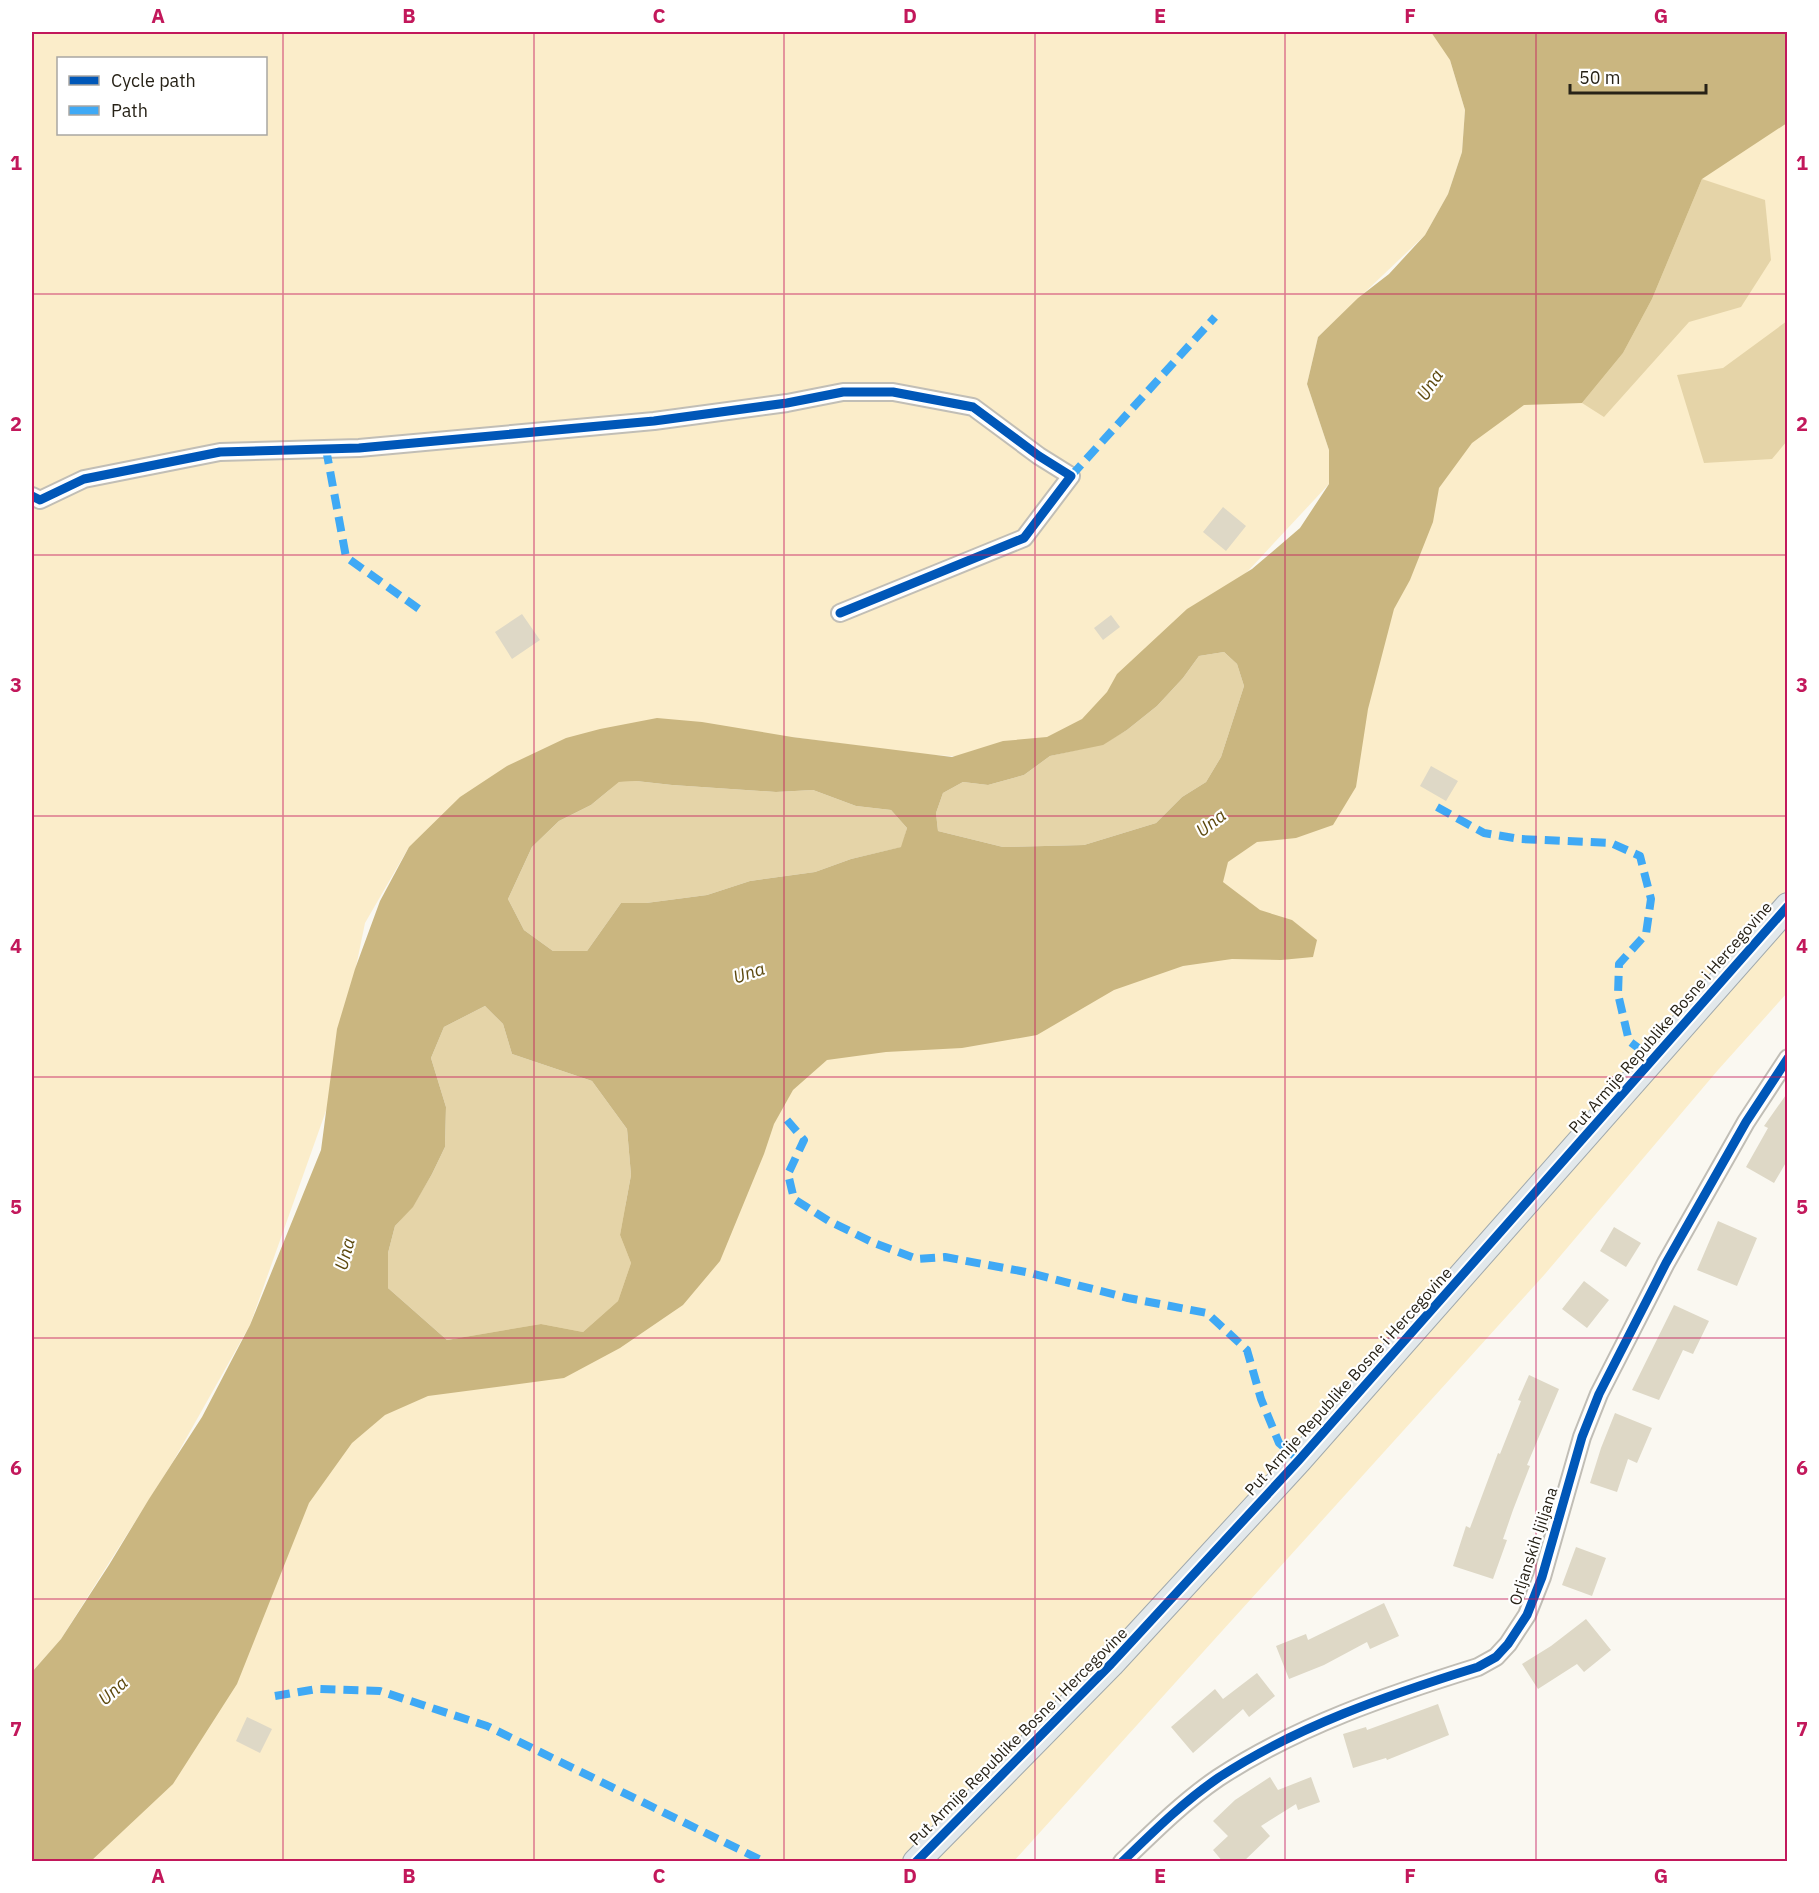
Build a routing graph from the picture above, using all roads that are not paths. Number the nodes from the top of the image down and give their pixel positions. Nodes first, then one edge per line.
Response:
1 (32, 496) edge
2 (840, 613) dead end
3 (1788, 906) edge
4 (1787, 1061) edge
5 (916, 1862) edge
6 (1122, 1862) edge

1 - 2 street
3 - 5 main road, Put Armije Republike Bosne i Hercegovine
4 - 6 street, Orljanskih ljiljana

